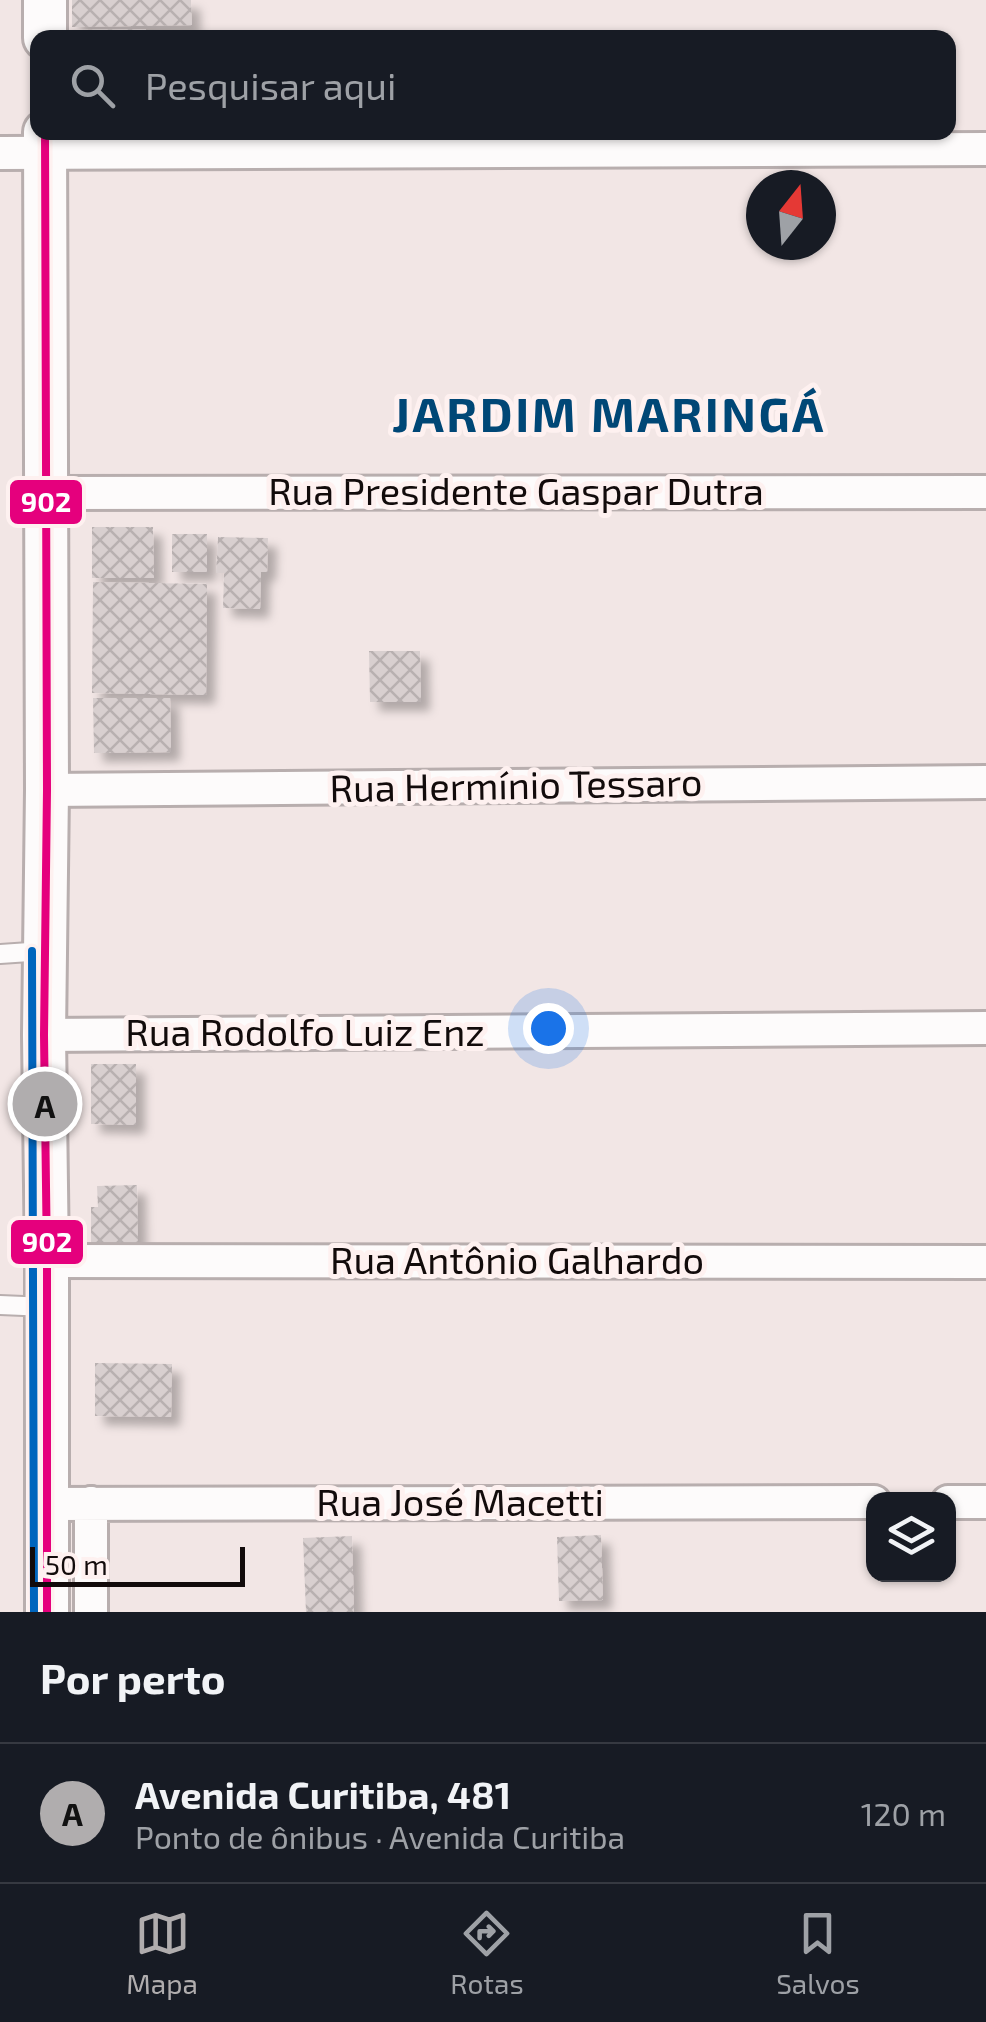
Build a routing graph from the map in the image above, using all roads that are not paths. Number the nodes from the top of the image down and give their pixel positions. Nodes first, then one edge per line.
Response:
1 (45, 0) edge
2 (45, 30) edge
3 (46, 143) edge
4 (986, 149) edge
5 (0, 153) edge
6 (46, 492) junction
7 (986, 492) edge
8 (986, 782) edge
9 (47, 790) junction
10 (44, 952) junction
11 (0, 954) edge
12 (986, 1028) edge
13 (44, 1035) junction
14 (47, 1260) junction
15 (986, 1262) edge
16 (0, 1305) edge
17 (47, 1307) junction
18 (866, 1502) edge
19 (956, 1502) edge
20 (986, 1502) edge
21 (47, 1504) junction
22 (91, 1504) junction
23 (48, 1612) edge
24 (91, 1612) edge

1 - 2 street
3 - 4 street
3 - 5 street
3 - 6 street
6 - 7 street, Rua Presidente Gaspar Dutra
6 - 9 street
8 - 9 street, Rua Hermínio Tessaro
9 - 10 street
10 - 11 lane
10 - 13 street
12 - 13 street, Rua Rodolfo Luiz Enz
13 - 14 street
14 - 15 street, Rua Antônio Galhardo
14 - 17 street
16 - 17 lane
17 - 21 street
18 - 22 street, Rua José Macetti
19 - 20 street
21 - 22 street, Rua José Macetti
21 - 23 street
22 - 24 street

